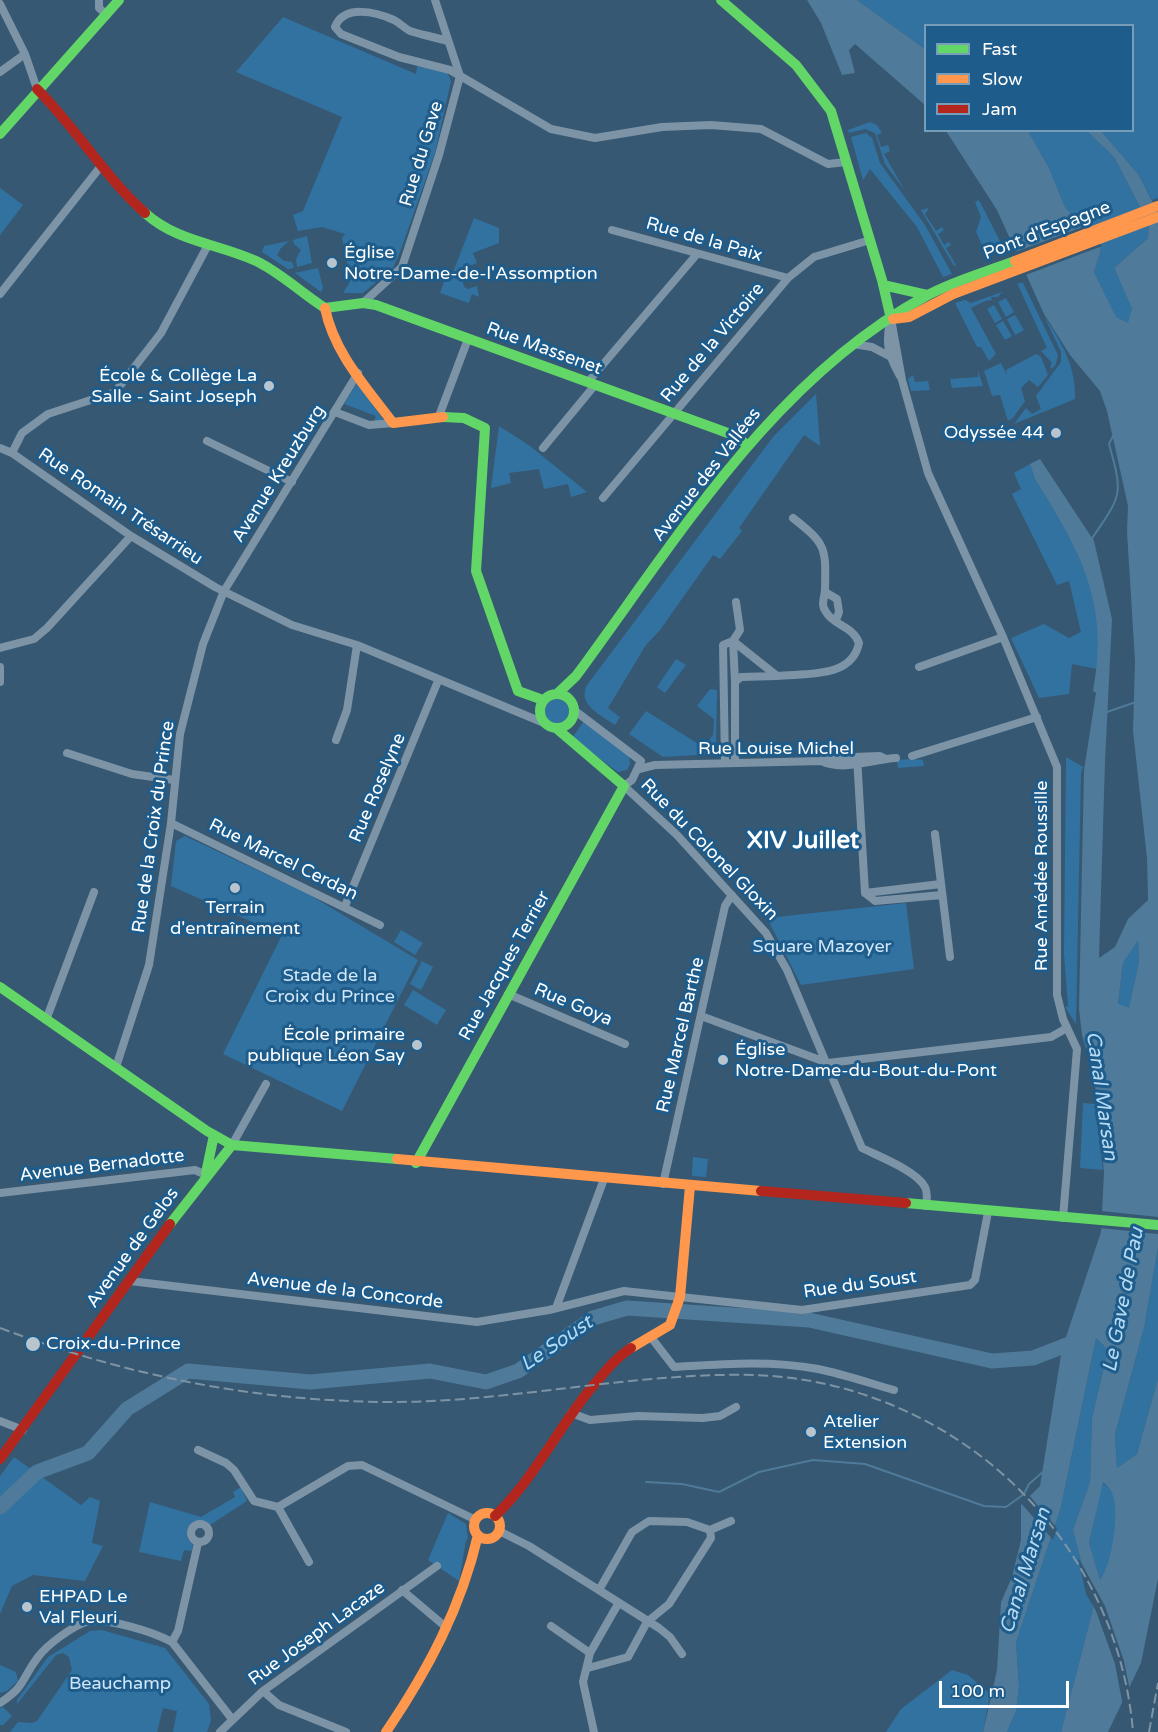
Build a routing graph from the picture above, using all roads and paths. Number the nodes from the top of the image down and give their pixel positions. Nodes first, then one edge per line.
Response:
1 (99, 0) edge
2 (119, 0) edge
3 (435, 0) edge
4 (721, 0) edge
5 (728, 0) edge
6 (0, 4) edge
7 (736, 12) junction
8 (107, 15) junction
9 (447, 41) junction
10 (26, 54) junction
11 (0, 72) edge
12 (460, 76) junction
13 (37, 89) junction
14 (0, 134) edge
15 (846, 162) junction
16 (101, 166) junction
17 (1158, 206) edge
18 (1158, 218) edge
19 (612, 230) dead end
20 (870, 240) junction
21 (208, 245) junction
22 (697, 254) junction
23 (788, 278) junction
24 (883, 285) junction
25 (951, 290) junction
26 (0, 294) edge
27 (927, 295) junction
28 (363, 303) junction
29 (325, 308) junction
30 (891, 320) junction
31 (468, 339) junction
32 (853, 345) junction
33 (889, 356) junction
34 (358, 373) junction
35 (902, 380) junction
36 (592, 383) junction
37 (335, 412) junction
38 (673, 414) junction
39 (439, 416) junction
40 (393, 423) junction
41 (207, 441) dead end
42 (747, 445) junction
43 (0, 448) edge
44 (543, 448) dead end
45 (12, 453) junction
46 (292, 482) junction
47 (603, 498) dead end
48 (793, 518) dead end
49 (130, 536) junction
50 (224, 591) junction
51 (825, 592) junction
52 (736, 602) dead end
53 (836, 620) junction
54 (1003, 637) junction
55 (734, 641) junction
56 (357, 645) junction
57 (0, 648) edge
58 (919, 667) dead end
59 (0, 668) edge
60 (576, 676) junction
61 (777, 676) junction
62 (438, 681) junction
63 (0, 682) edge
64 (735, 682) junction
65 (557, 694) junction
66 (568, 698) junction
67 (543, 700) junction
68 (574, 710) junction
69 (1037, 717) junction
70 (544, 723) junction
71 (556, 728) junction
72 (336, 740) dead end
73 (67, 753) dead end
74 (912, 756) dead end
75 (896, 758) dead end
76 (857, 760) junction
77 (725, 763) junction
78 (735, 763) junction
79 (640, 765) junction
80 (174, 780) junction
81 (624, 786) junction
82 (171, 823) junction
83 (935, 834) dead end
84 (941, 884) junction
85 (94, 892) dead end
86 (865, 893) junction
87 (732, 895) junction
88 (942, 895) junction
89 (345, 906) junction
90 (380, 925) dead end
91 (950, 957) dead end
92 (0, 987) edge
93 (508, 994) junction
94 (701, 1016) junction
95 (46, 1020) junction
96 (1067, 1028) junction
97 (626, 1044) dead end
98 (828, 1063) junction
99 (116, 1067) junction
100 (266, 1084) dead end
101 (214, 1135) junction
102 (232, 1145) junction
103 (416, 1163) junction
104 (206, 1175) junction
105 (604, 1179) junction
106 (663, 1184) junction
107 (690, 1186) junction
108 (0, 1193) edge
109 (926, 1206) junction
110 (988, 1212) junction
111 (1063, 1218) junction
112 (1158, 1225) edge
113 (130, 1281) junction
114 (679, 1300) junction
115 (556, 1308) junction
116 (650, 1336) junction
117 (894, 1390) dead end
118 (736, 1407) dead end
119 (571, 1413) junction
120 (0, 1421) edge
121 (22, 1430) junction
122 (198, 1450) dead end
123 (0, 1458) edge
124 (278, 1507) junction
125 (495, 1516) junction
126 (476, 1520) junction
127 (731, 1521) dead end
128 (499, 1530) junction
129 (710, 1530) junction
130 (478, 1535) junction
131 (198, 1543) dead end
132 (309, 1562) dead end
133 (437, 1566) dead end
134 (402, 1590) junction
135 (599, 1590) junction
136 (618, 1604) junction
137 (647, 1622) junction
138 (551, 1626) dead end
139 (447, 1628) junction
140 (172, 1642) junction
141 (590, 1653) junction
142 (682, 1654) dead end
143 (588, 1668) junction
144 (263, 1691) junction
145 (0, 1696) edge
146 (9, 1697) junction
147 (0, 1703) edge
148 (232, 1719) junction
149 (220, 1732) edge
150 (346, 1732) edge
151 (386, 1732) edge
152 (594, 1732) edge

1 - 8 street
2 - 8 street
3 - 9 street
4 - 7 street
5 - 7 street
6 - 10 street
7 - 15 street
8 - 13 street
9 - 12 street
9 - 12 street
10 - 11 street
10 - 13 street
12 - 15 street
12 - 28 street, Rue du Gave
13 - 14 street
13 - 16 street
15 - 20 street
16 - 21 street
16 - 26 street
17 - 25 street, Pont d'Espagne
18 - 25 street, Pont d'Espagne
19 - 22 street, Rue de la Paix
20 - 23 street, Rue de la Victoire
20 - 24 street
21 - 29 street
21 - 45 street
22 - 23 street, Rue de la Paix
22 - 36 street
23 - 38 street, Rue de la Victoire
24 - 27 street
24 - 30 street
25 - 27 street, Avenue des Vallées
25 - 30 street, Avenue des Vallées
27 - 30 street, Avenue des Vallées
28 - 29 street, Rue Massenet
28 - 31 street, Rue Massenet
29 - 34 street
30 - 32 street, Avenue des Vallées
30 - 33 street, Rue Amédée Roussille
30 - 35 street, Rue Amédée Roussille
31 - 36 street, Rue Massenet
31 - 39 street
32 - 33 street
32 - 42 street, Avenue des Vallées
33 - 35 street, Rue Amédée Roussille
34 - 37 street, Avenue Kreuzburg
34 - 40 street
35 - 54 street, Rue Amédée Roussille
36 - 38 street, Rue Massenet
36 - 44 street
37 - 40 street
37 - 46 street, Avenue Kreuzburg
38 - 42 street, Rue Massenet
38 - 47 street, Rue de la Victoire
39 - 40 street
39 - 67 street
41 - 46 street
42 - 60 street, Avenue des Vallées
43 - 45 street, Rue Romain Trésarrieu
45 - 49 street, Rue Romain Trésarrieu
46 - 50 street, Avenue Kreuzburg
48 - 51 street
49 - 50 street, Rue Romain Trésarrieu
49 - 57 street
50 - 56 street
50 - 80 street, Rue de la Croix du Prince
51 - 53 street
51 - 53 street
52 - 55 street
53 - 61 street
54 - 58 street
54 - 69 street, Rue Amédée Roussille
55 - 61 street
55 - 64 street
55 - 77 street
56 - 62 street
56 - 72 street
59 - 63 street
60 - 65 street, Avenue des Vallées
60 - 66 street, Avenue des Vallées
61 - 64 street
62 - 70 street
62 - 89 street, Rue Roselyne
64 - 78 street
65 - 66 street
65 - 67 street
66 - 68 street
67 - 70 street
68 - 71 street
68 - 79 street, Rue du Colonel Gloxin
69 - 74 street
69 - 96 street, Rue Amédée Roussille
70 - 71 street
71 - 81 street, Rue du Colonel Gloxin
73 - 80 street
75 - 76 street, Rue Louise Michel
76 - 78 street, Rue Louise Michel
76 - 86 street
77 - 78 street, Rue Louise Michel
77 - 79 street, Rue Louise Michel
79 - 81 street, Rue du Colonel Gloxin
80 - 82 street, Rue de la Croix du Prince
81 - 87 street, Rue du Colonel Gloxin
81 - 93 street, Rue Jacques Terrier
82 - 89 street, Rue Marcel Cerdan
82 - 99 street, Rue de la Croix du Prince
83 - 84 street
84 - 86 street
84 - 88 street
85 - 95 street
86 - 88 street
87 - 94 street, Rue Marcel Barthe
87 - 98 street, Rue du Colonel Gloxin
88 - 91 street
89 - 90 street, Rue Marcel Cerdan
92 - 95 street
93 - 97 street, Rue Goya
93 - 103 street, Rue Jacques Terrier
94 - 98 street
94 - 106 street, Rue Marcel Barthe
95 - 99 street
96 - 98 street
96 - 111 street, Rue Amédée Roussille
98 - 109 street, Rue du Colonel Gloxin
99 - 101 street
100 - 102 street
101 - 102 street
101 - 104 street
102 - 103 street
102 - 104 street, Avenue de Gelos
103 - 105 street
104 - 108 street, Avenue Bernadotte
104 - 113 street, Avenue de Gelos
105 - 106 street
105 - 115 street
106 - 107 street
107 - 109 street
107 - 114 street
109 - 110 street
110 - 111 street
110 - 114 street, Rue du Soust
111 - 112 street
113 - 115 street, Avenue de la Concorde
113 - 121 street, Avenue de Gelos
114 - 115 street, Avenue de la Concorde
114 - 116 street
116 - 117 street
116 - 119 street
118 - 119 street
119 - 125 street
120 - 121 street
121 - 123 street, Avenue de Gelos
122 - 124 street
124 - 126 street
124 - 132 street
125 - 126 street
125 - 128 street
126 - 130 street
127 - 129 street
128 - 130 street
128 - 135 street
129 - 135 street
129 - 137 street
130 - 139 street
131 - 140 street
133 - 134 street, Rue Joseph Lacaze
134 - 139 street
134 - 144 street, Rue Joseph Lacaze
135 - 136 street
136 - 137 street
136 - 141 street
137 - 142 street
137 - 143 street
138 - 141 street
139 - 151 street
140 - 146 street
140 - 148 street
141 - 143 street
143 - 152 street
144 - 148 street, Rue Joseph Lacaze
144 - 150 street
145 - 146 street
146 - 147 street
148 - 149 street, Rue Joseph Lacaze

